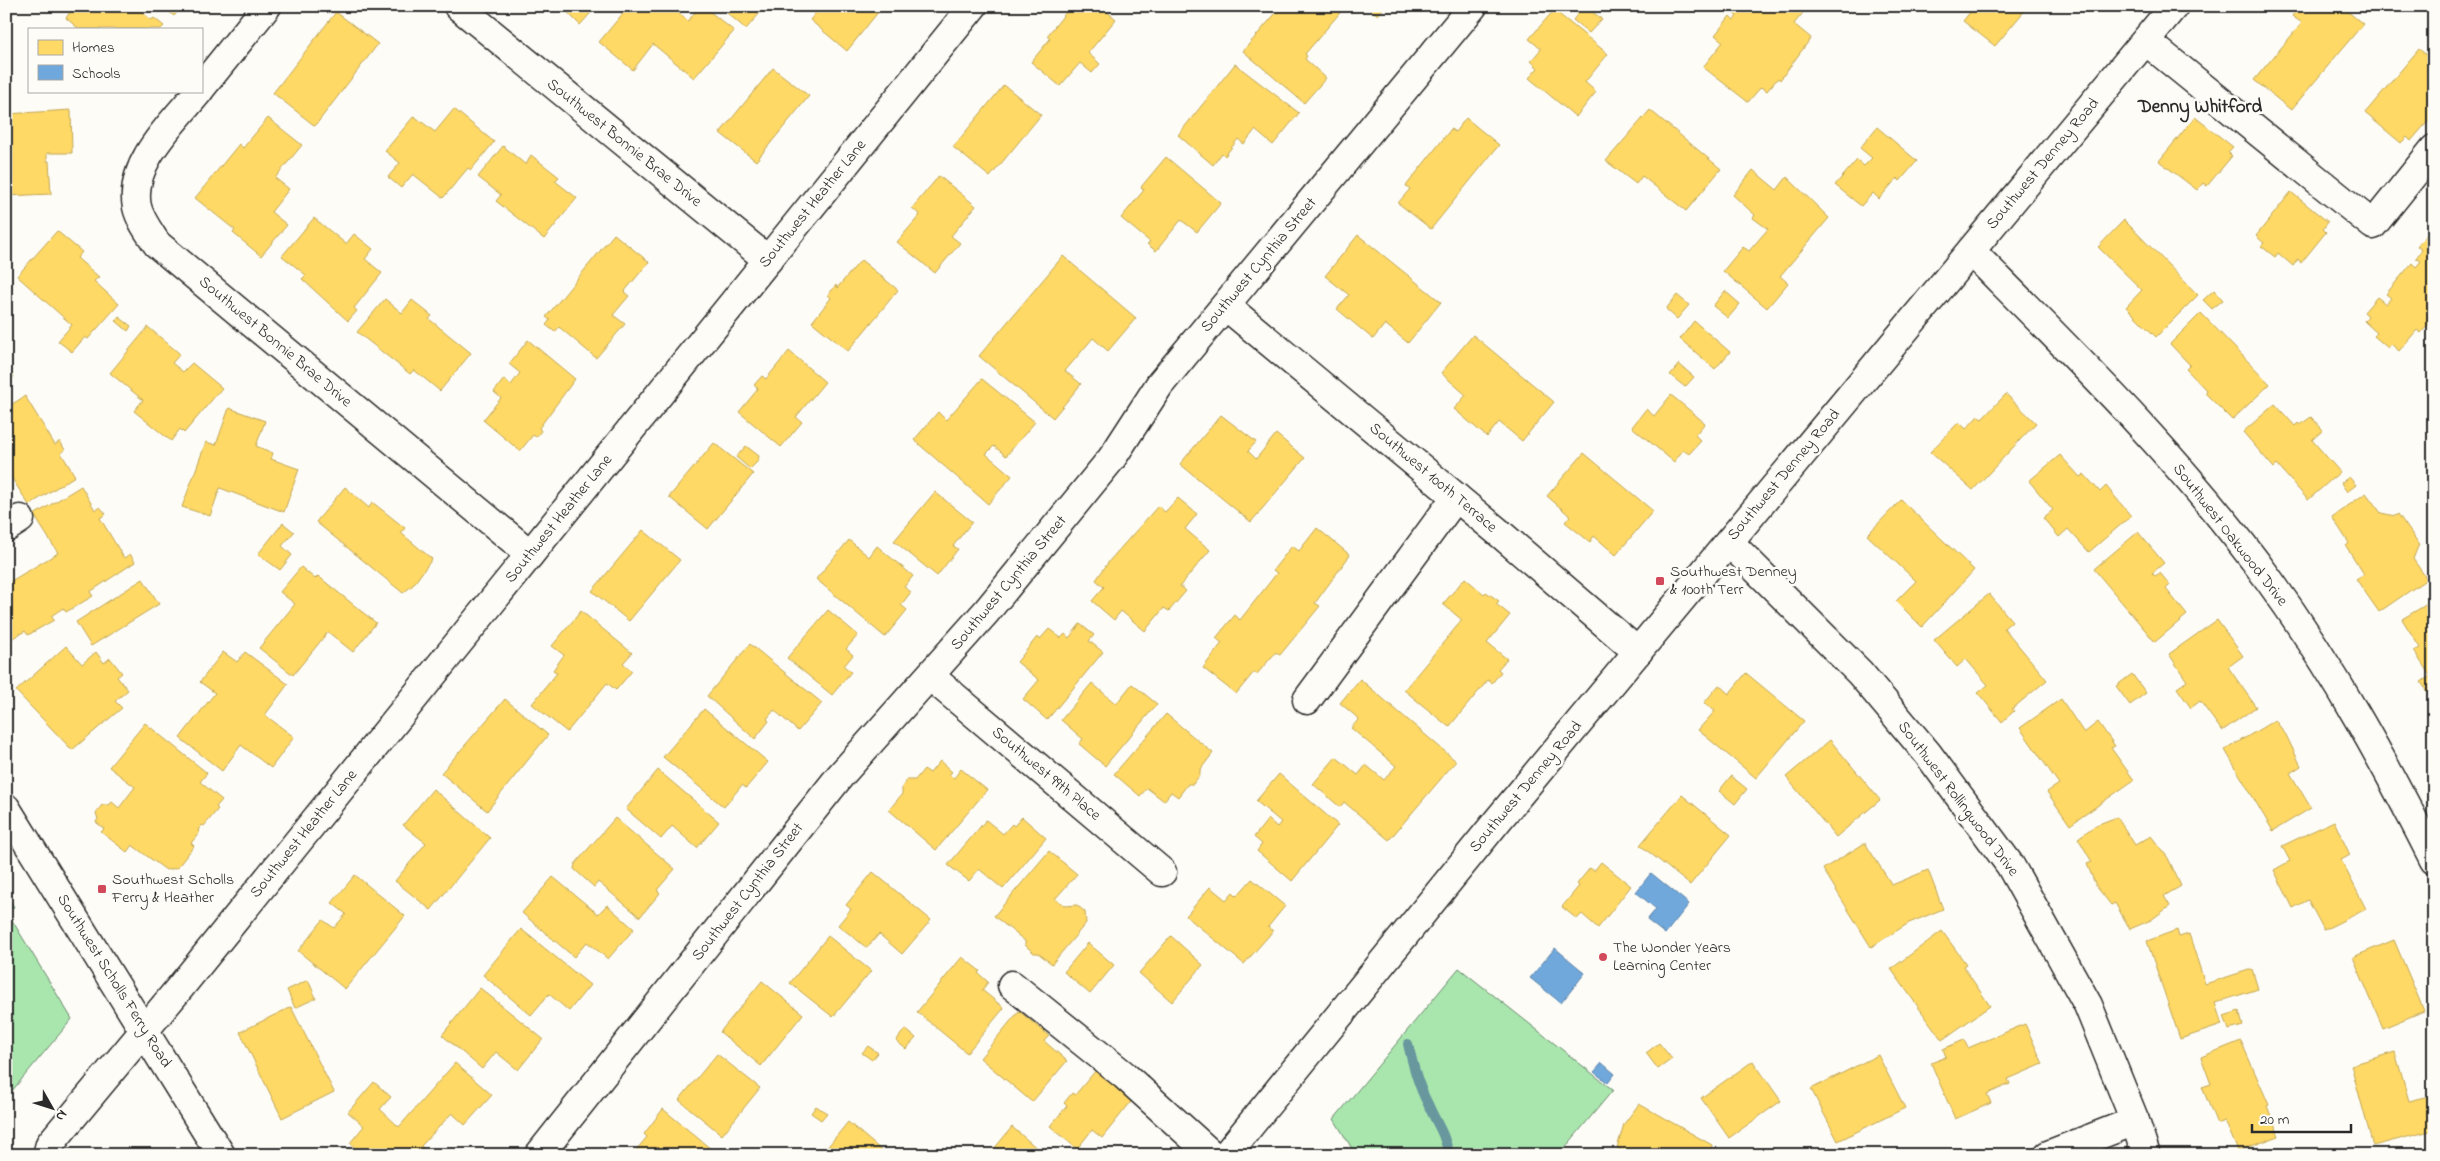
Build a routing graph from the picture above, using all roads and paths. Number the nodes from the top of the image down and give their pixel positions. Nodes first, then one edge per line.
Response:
1 (267, 6) edge
2 (458, 6) edge
3 (973, 6) edge
4 (1473, 6) edge
5 (2174, 6) edge
6 (2146, 41) junction
7 (202, 87) edge
8 (198, 92) edge
9 (2434, 149) edge
10 (1971, 251) junction
11 (768, 260) junction
12 (1226, 306) junction
13 (1456, 496) junction
14 (1729, 542) junction
15 (530, 554) junction
16 (1638, 652) junction
17 (930, 676) junction
18 (1307, 700) dead end
19 (6, 808) edge
20 (2434, 860) edge
21 (1162, 872) dead end
22 (1012, 985) dead end
23 (144, 1030) junction
24 (2135, 1121) junction
25 (47, 1155) edge
26 (221, 1155) edge
27 (539, 1155) edge
28 (1212, 1155) edge
29 (1226, 1155) edge
30 (2048, 1155) edge
31 (2146, 1155) edge

1 - 7 street, Southwest Bonnie Brae Drive
2 - 11 street, Southwest Bonnie Brae Drive
3 - 11 street, Southwest Heather Lane
4 - 12 street, Southwest Cynthia Street
5 - 6 street, Southwest Denney Road
6 - 9 street
6 - 10 street, Southwest Denney Road
8 - 15 street, Southwest Bonnie Brae Drive
10 - 14 street, Southwest Denney Road
10 - 20 street, Southwest Oakwood Drive
11 - 15 street, Southwest Heather Lane
12 - 13 street, Southwest 100th Terrace
12 - 17 street, Southwest Cynthia Street
13 - 16 street, Southwest 100th Terrace
13 - 18 street
14 - 16 street, Southwest Denney Road
14 - 24 street, Southwest Rollingwood Drive
15 - 23 street, Southwest Heather Lane
16 - 29 street, Southwest Denney Road
17 - 21 street, Southwest 99th Place
17 - 27 street, Southwest Cynthia Street
19 - 23 street, Southwest Scholls Ferry Road
22 - 28 street
23 - 25 street, Southwest Heather Lane
23 - 26 street, Southwest Scholls Ferry Road
24 - 30 street
24 - 31 street, Southwest Rollingwood Drive

